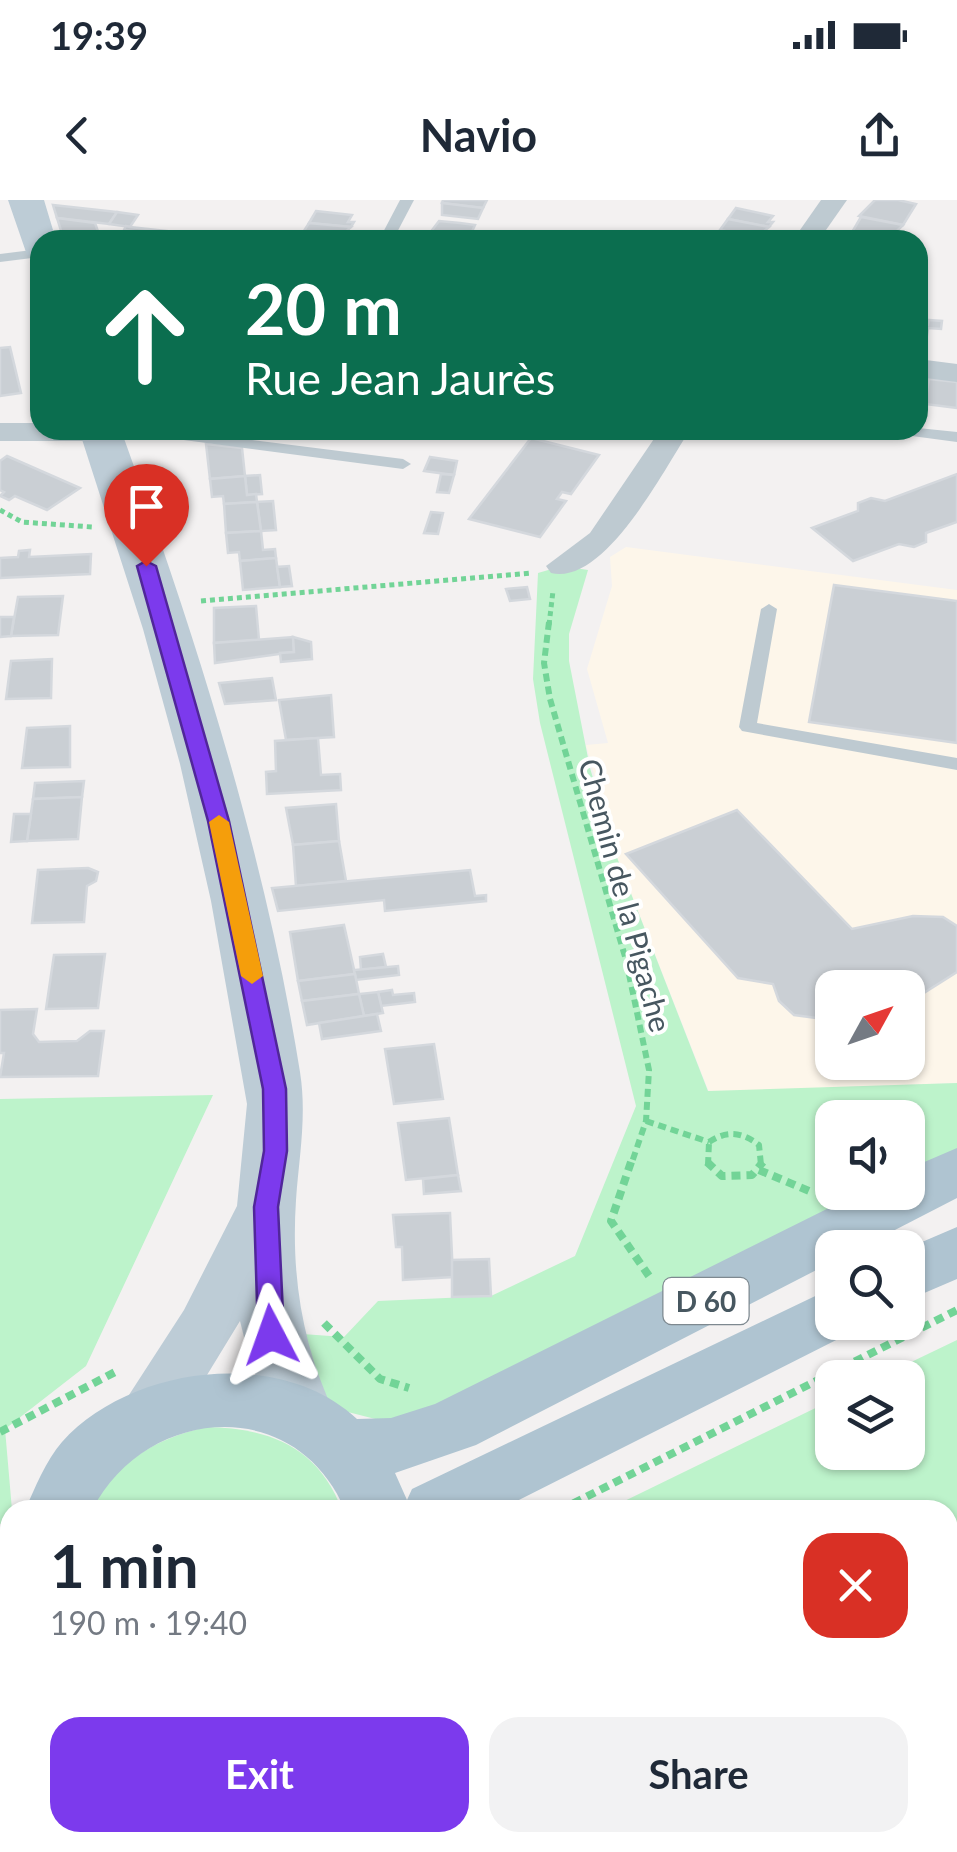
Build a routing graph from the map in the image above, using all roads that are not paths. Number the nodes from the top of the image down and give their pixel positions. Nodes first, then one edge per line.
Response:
1 (26, 200) edge
2 (407, 200) edge
3 (834, 200) edge
4 (34, 230) edge
5 (391, 230) edge
6 (813, 230) edge
7 (30, 252) edge
8 (0, 258) edge
9 (928, 369) edge
10 (957, 373) edge
11 (30, 431) edge
12 (0, 432) edge
13 (928, 434) edge
14 (957, 437) edge
15 (120, 440) edge
16 (202, 440) edge
17 (669, 440) edge
18 (403, 464) dead end
19 (562, 566) road end
20 (769, 609) dead end
21 (957, 764) edge
22 (957, 1171) edge
23 (266, 1207) junction
24 (957, 1251) edge
25 (925, 1267) edge
26 (815, 1321) edge
27 (148, 1415) junction
28 (325, 1430) junction
29 (63, 1500) edge
30 (375, 1500) edge
31 (455, 1500) edge

1 - 4 main road
2 - 5 lane
3 - 6 street
7 - 8 lane
9 - 10 street
11 - 12 street
13 - 14 lane
15 - 23 main road
16 - 18 lane
17 - 19 street
20 - 21 lane
22 - 28 main road, D 60
23 - 27 main road
23 - 28 main road
24 - 25 main road
26 - 31 main road, D 60
27 - 28 main road
27 - 29 main road
28 - 30 main road

